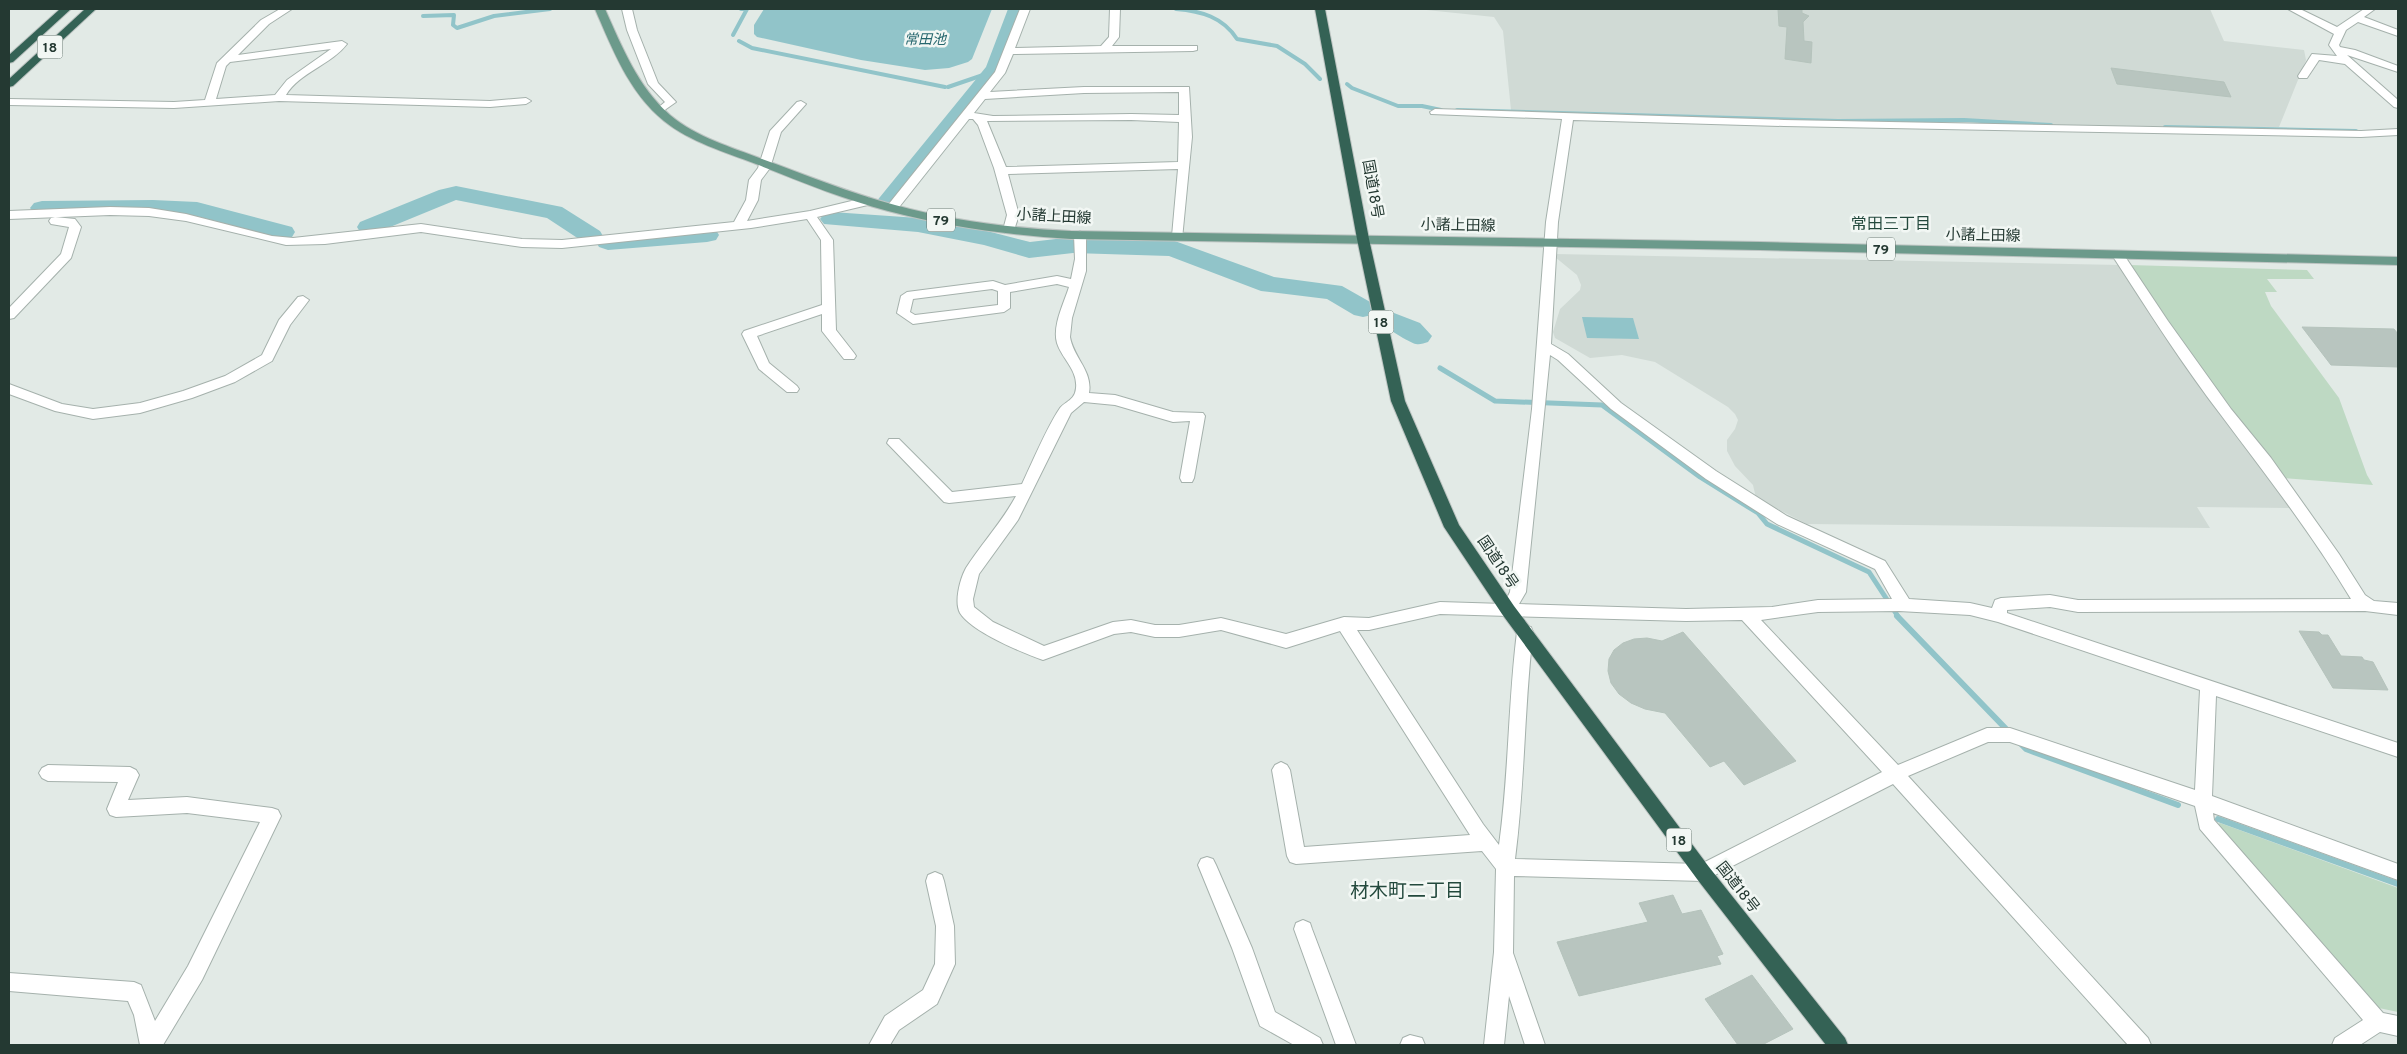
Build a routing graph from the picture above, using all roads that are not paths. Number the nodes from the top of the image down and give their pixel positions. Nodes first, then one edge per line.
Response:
1 (66, 9) edge
2 (91, 9) edge
3 (287, 9) edge
4 (600, 9) edge
5 (627, 9) edge
6 (1024, 9) edge
7 (1115, 9) edge
8 (1320, 9) edge
9 (2294, 9) edge
10 (2370, 9) edge
11 (2357, 18) junction
12 (2339, 32) junction
13 (2398, 33) edge
14 (1193, 48) dead end
15 (1104, 50) junction
16 (2336, 50) junction
17 (1009, 51) junction
18 (228, 58) junction
19 (9, 60) edge
20 (2348, 61) junction
21 (2398, 69) edge
22 (2303, 76) dead end
23 (9, 84) edge
24 (981, 96) junction
25 (279, 98) junction
26 (526, 101) dead end
27 (9, 102) edge
28 (208, 103) junction
29 (801, 104) dead end
30 (2398, 105) edge
31 (659, 111) junction
32 (1435, 112) dead end
33 (1568, 115) junction
34 (972, 116) junction
35 (1184, 119) junction
36 (2398, 132) edge
37 (766, 163) junction
38 (1184, 165) junction
39 (1001, 171) junction
40 (868, 201) junction
41 (892, 208) junction
42 (31, 214) junction
43 (9, 215) edge
44 (810, 215) junction
45 (739, 225) junction
46 (1009, 230) junction
47 (1080, 235) junction
48 (1178, 236) junction
49 (1363, 239) junction
50 (1552, 243) junction
51 (2118, 254) junction
52 (2398, 261) edge
53 (1075, 284) junction
54 (1004, 289) junction
55 (303, 300) dead end
56 (829, 307) junction
57 (9, 315) edge
58 (1544, 346) junction
59 (850, 356) dead end
60 (9, 389) edge
61 (792, 389) dead end
62 (1081, 397) junction
63 (894, 443) dead end
64 (1188, 478) dead end
65 (1026, 489) junction
66 (1902, 605) junction
67 (2365, 605) junction
68 (2398, 609) edge
69 (1508, 610) junction
70 (1746, 614) junction
71 (1998, 616) junction
72 (1344, 622) junction
73 (1524, 632) junction
74 (2208, 687) junction
75 (2398, 750) edge
76 (1281, 770) dead end
77 (48, 773) dead end
78 (1896, 774) junction
79 (2203, 801) junction
80 (1488, 842) junction
81 (1207, 865) dead end
82 (1505, 867) junction
83 (2398, 872) edge
84 (1703, 873) junction
85 (935, 881) dead end
86 (1303, 929) dead end
87 (1504, 952) junction
88 (9, 982) edge
89 (2378, 1022) junction
90 (2398, 1026) edge
91 (151, 1045) edge
92 (879, 1045) edge
93 (1313, 1045) edge
94 (1346, 1045) edge
95 (1410, 1045) edge
96 (1415, 1045) edge
97 (1494, 1045) edge
98 (1535, 1045) edge
99 (1838, 1045) edge
100 (2141, 1045) edge
101 (2342, 1045) edge

1 - 19 highway, 18
2 - 23 highway, 18
3 - 18 street
4 - 31 main road, 小諸上田線 / 79
5 - 31 street
6 - 17 street
7 - 15 street
8 - 49 highway, 国道18号 / 18
9 - 12 street
10 - 11 street
11 - 12 street
11 - 13 street
12 - 16 street
14 - 15 street
15 - 17 street
16 - 20 street
16 - 21 street
17 - 24 street
18 - 25 street
18 - 28 street
20 - 22 street
20 - 30 street
24 - 34 street
24 - 35 street
25 - 26 street
25 - 28 street
27 - 28 street
29 - 37 street
31 - 37 main road, 小諸上田線 / 79
32 - 33 street
33 - 36 street
33 - 50 street
34 - 35 street
34 - 39 street
34 - 41 street
35 - 38 street
37 - 40 main road, 小諸上田線 / 79
37 - 45 street
38 - 39 street
38 - 48 street
39 - 46 street
40 - 41 main road, 小諸上田線 / 79
40 - 44 street
41 - 46 main road, 小諸上田線 / 79
42 - 43 street
42 - 45 street
42 - 57 street
44 - 45 street
44 - 56 street
46 - 47 main road, 小諸上田線 / 79
47 - 48 main road, 小諸上田線 / 79
47 - 53 street
48 - 49 main road, 小諸上田線 / 79
49 - 50 main road, 小諸上田線 / 79
49 - 69 highway, 国道18号 / 18
50 - 51 main road, 小諸上田線 / 79
50 - 58 street
51 - 52 main road, 小諸上田線 / 79
51 - 67 street
53 - 54 street
53 - 62 street
54 - 54 street
55 - 60 street
56 - 59 street
56 - 61 street
58 - 66 street
58 - 69 street
62 - 64 street
62 - 65 street
63 - 65 street
65 - 72 street
66 - 70 street
66 - 71 street
67 - 68 street
67 - 71 street
69 - 70 street
69 - 72 street
69 - 73 highway, 国道18号 / 18
70 - 78 street
71 - 74 street
72 - 80 street
73 - 82 street
73 - 84 highway, 国道18号 / 18
74 - 75 street
74 - 79 street
76 - 80 street
77 - 91 street
78 - 79 street
78 - 84 street
78 - 100 street
79 - 83 street
79 - 89 street
80 - 82 street
81 - 93 street
82 - 84 street
82 - 87 street
84 - 99 highway, 国道18号 / 18
85 - 92 street
86 - 94 street
87 - 97 street
87 - 98 street
88 - 91 street
89 - 90 street
89 - 101 street
95 - 96 street

